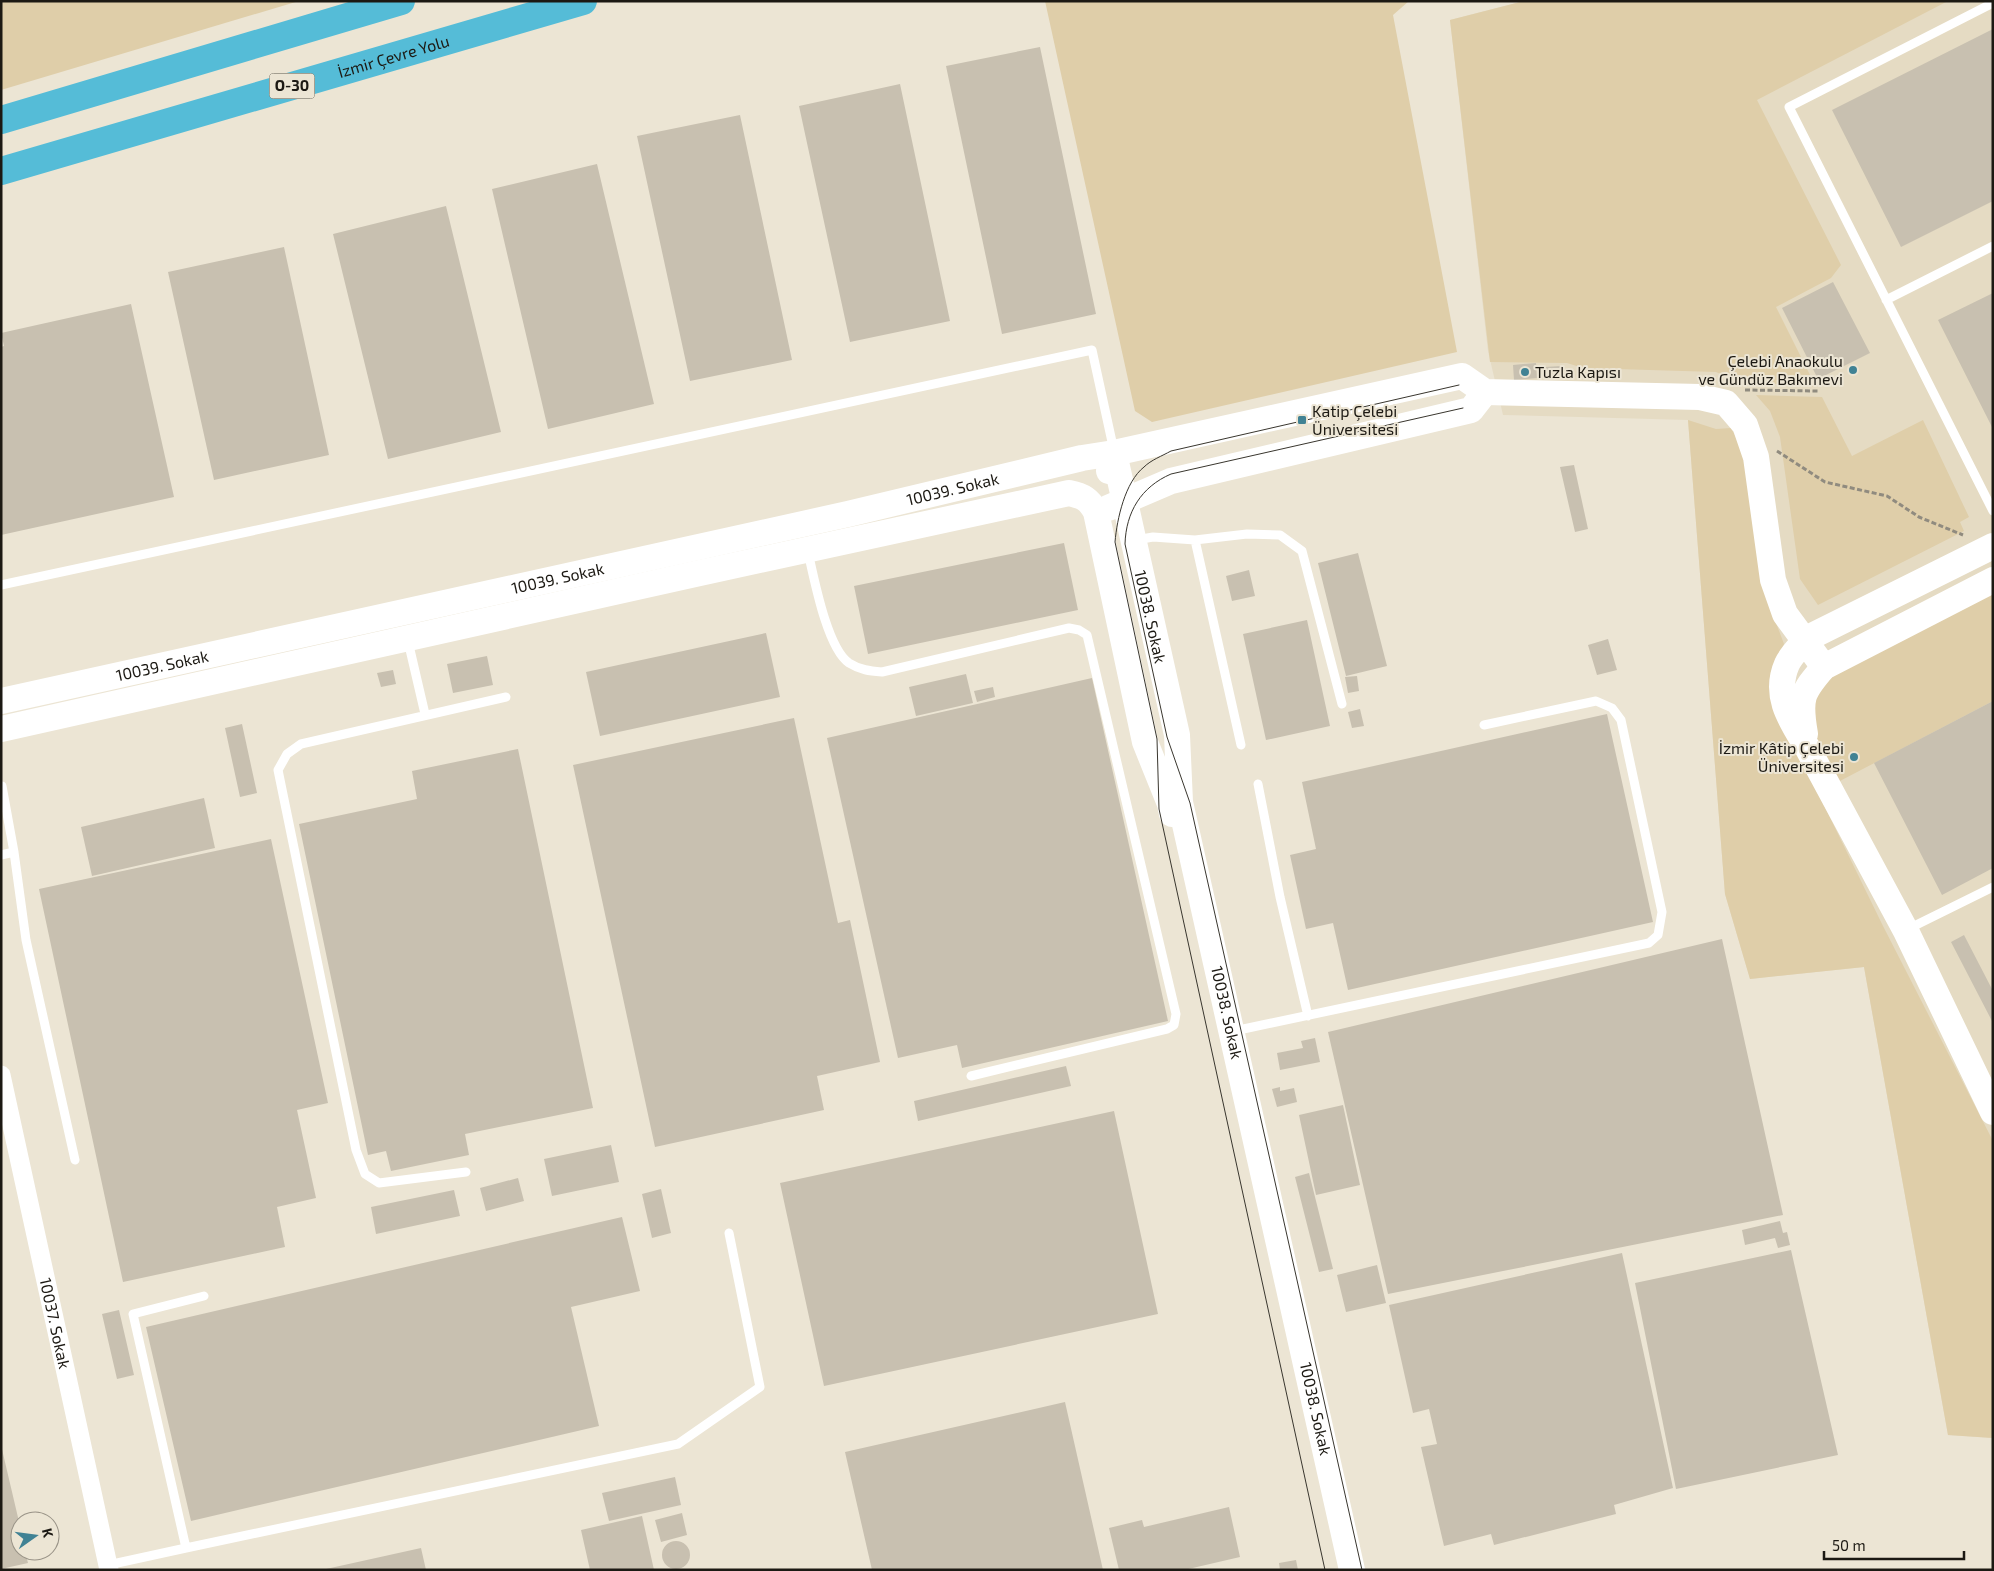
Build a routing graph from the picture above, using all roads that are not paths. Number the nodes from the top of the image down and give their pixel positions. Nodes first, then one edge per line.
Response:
1 (401, 1) edge
2 (583, 1) edge
3 (1993, 3) edge
4 (1, 120) edge
5 (1, 172) edge
6 (1993, 246) edge
7 (1886, 300) junction
8 (1485, 392) junction
9 (1114, 453) junction
10 (1991, 500) edge
11 (1125, 501) junction
12 (1993, 511) edge
13 (1096, 512) junction
14 (1134, 540) junction
15 (1195, 540) junction
16 (1993, 546) edge
17 (808, 550) junction
18 (1993, 580) edge
19 (1, 585) edge
20 (408, 639) junction
21 (1806, 639) junction
22 (1824, 667) junction
23 (506, 697) dead end
24 (1, 701) edge
25 (1342, 704) dead end
26 (425, 714) junction
27 (1484, 725) dead end
28 (1, 730) edge
29 (1242, 745) dead end
30 (1807, 747) junction
31 (1258, 784) dead end
32 (2, 786) edge
33 (14, 852) junction
34 (1, 855) edge
35 (1993, 887) edge
36 (1906, 931) junction
37 (1308, 1016) junction
38 (1232, 1032) junction
39 (1, 1075) edge
40 (971, 1076) dead end
41 (1993, 1112) edge
42 (75, 1160) dead end
43 (466, 1172) dead end
44 (729, 1233) dead end
45 (204, 1296) dead end
46 (186, 1548) junction
47 (109, 1567) edge
48 (1336, 1570) edge
49 (1352, 1570) edge

1 - 4 highway
2 - 5 highway, İzmir Çevre Yolu / O-30
3 - 7 lane
6 - 7 lane
7 - 10 lane
8 - 9 street, 10039. Sokak
8 - 11 street
8 - 21 street
9 - 11 street, 10038. Sokak
9 - 13 street
9 - 19 lane
9 - 24 street, 10039. Sokak
10 - 12 lane
11 - 13 street
11 - 14 street, 10038. Sokak
13 - 17 street, 10039. Sokak
13 - 48 street, 10038. Sokak
14 - 15 lane
14 - 38 street, 10038. Sokak
15 - 25 lane
15 - 29 lane
16 - 21 street
17 - 20 street, 10039. Sokak
17 - 40 lane
18 - 22 street
20 - 26 lane
20 - 28 street, 10039. Sokak
21 - 22 street
21 - 30 street
22 - 30 street
23 - 26 lane
26 - 43 lane
27 - 37 lane
30 - 36 street
31 - 37 lane
32 - 33 lane
33 - 34 lane
33 - 42 lane
35 - 36 lane
36 - 41 street
37 - 38 lane
38 - 49 street, 10038. Sokak
39 - 47 street, 10037. Sokak
44 - 46 lane
45 - 46 lane
46 - 47 lane

